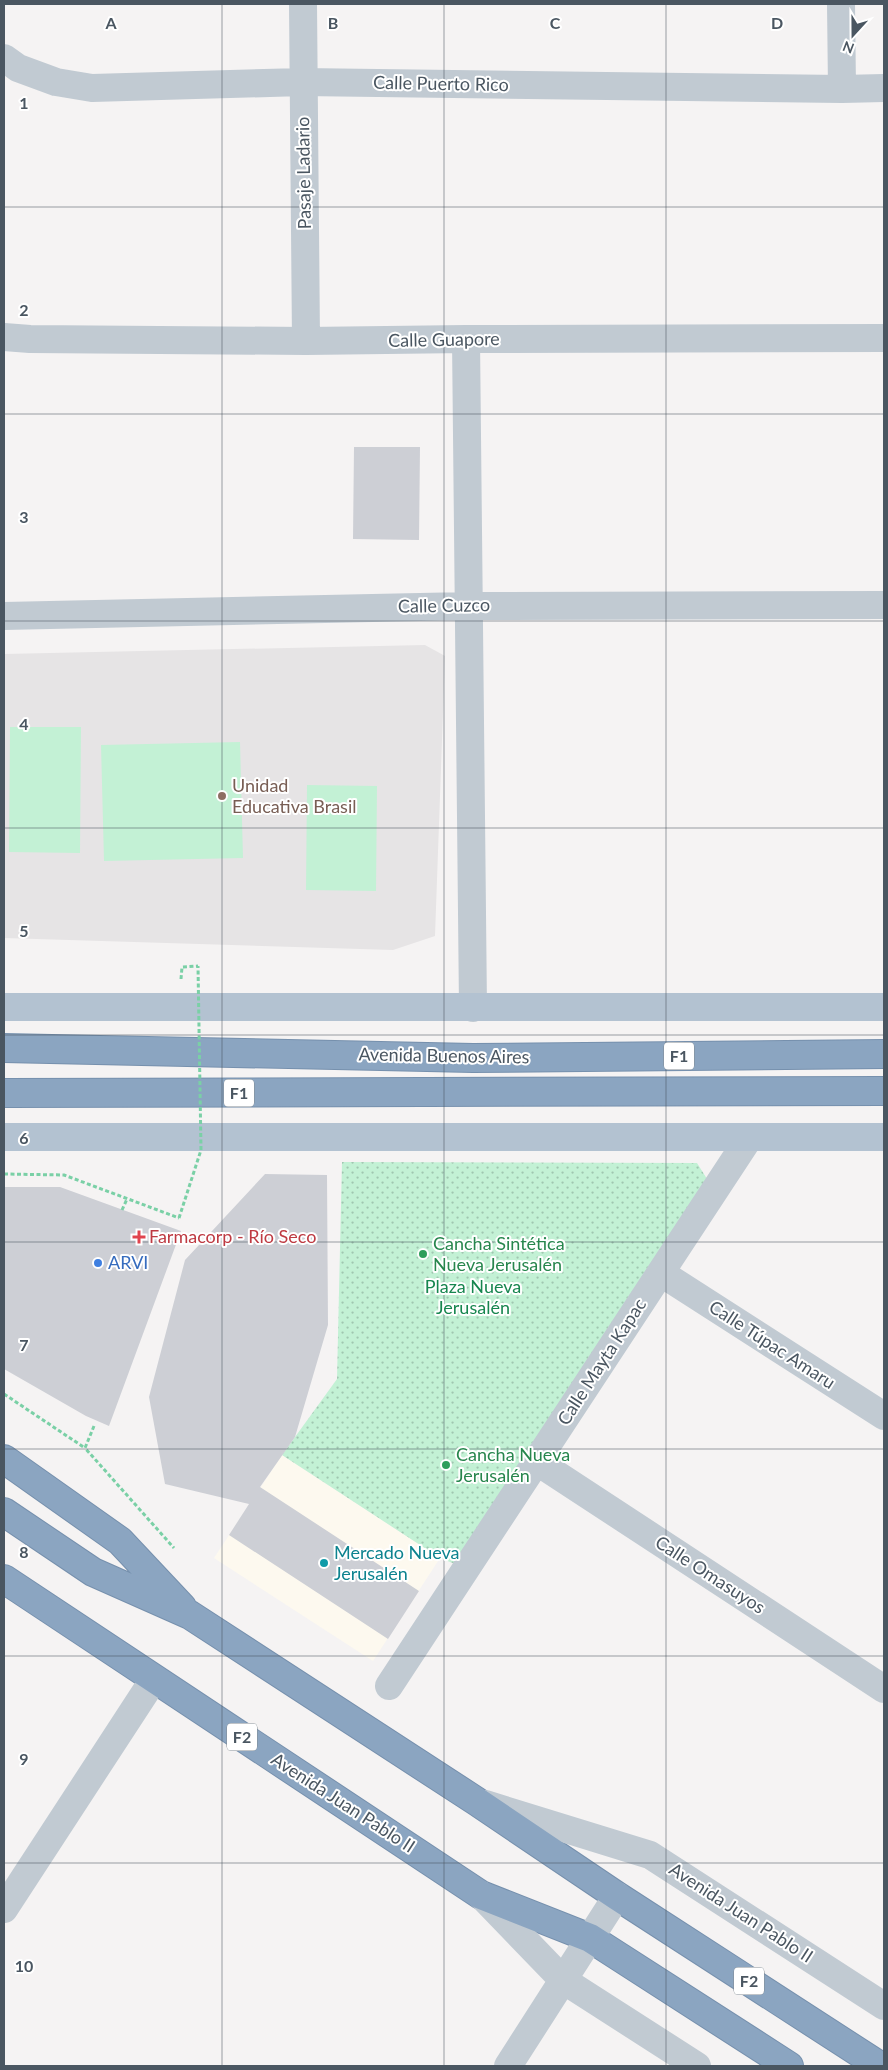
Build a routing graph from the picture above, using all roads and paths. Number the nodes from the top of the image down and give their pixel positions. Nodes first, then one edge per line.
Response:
1 (303, 4) edge
2 (840, 4) edge
3 (4, 58) edge
4 (302, 82) junction
5 (884, 88) edge
6 (842, 89) junction
7 (4, 336) edge
8 (884, 338) edge
9 (466, 339) junction
10 (306, 341) junction
11 (884, 605) edge
12 (467, 606) junction
13 (4, 616) edge
14 (182, 967) dead end
15 (4, 1007) edge
16 (884, 1007) edge
17 (473, 1008) junction
18 (4, 1048) edge
19 (884, 1054) edge
20 (884, 1091) edge
21 (4, 1094) edge
22 (4, 1136) edge
23 (749, 1138) junction
24 (884, 1138) edge
25 (4, 1174) edge
26 (127, 1199) junction
27 (122, 1210) dead end
28 (661, 1273) junction
29 (4, 1394) edge
30 (884, 1416) edge
31 (94, 1426) dead end
32 (85, 1448) junction
33 (4, 1459) edge
34 (536, 1461) junction
35 (4, 1512) edge
36 (174, 1548) dead end
37 (4, 1580) edge
38 (190, 1615) junction
39 (154, 1679) junction
40 (389, 1686) dead end
41 (884, 1688) edge
42 (476, 1801) junction
43 (481, 1894) junction
44 (618, 1896) junction
45 (4, 1908) edge
46 (590, 1938) junction
47 (563, 1980) junction
48 (884, 2006) edge
49 (508, 2066) edge
50 (697, 2066) edge
51 (789, 2066) edge
52 (880, 2066) edge

1 - 4 street, Pasaje Ladario
2 - 6 street
3 - 4 street, Calle Puerto Rico
4 - 6 street, Calle Puerto Rico
4 - 10 street, Pasaje Ladario
5 - 6 street, Calle Puerto Rico
7 - 10 street, Calle Guapore
8 - 9 street, Calle Guapore
9 - 10 street, Calle Guapore
9 - 12 street
11 - 12 street, Calle Cuzco
12 - 13 street, Calle Cuzco
12 - 17 street
14 - 26 path, bridge
15 - 17 main road
16 - 17 main road
18 - 19 highway, Avenida Buenos Aires / F1
20 - 21 highway, Avenida Buenos Aires / F1
22 - 23 main road
23 - 24 main road
23 - 28 street, Calle Mayta Kapac
25 - 26 path
26 - 27 path
28 - 30 street, Calle Túpac Amaru
28 - 34 street, Calle Mayta Kapac
29 - 32 path
31 - 32 path
32 - 36 path
33 - 38 highway
34 - 40 street, Calle Mayta Kapac
34 - 41 street, Calle Omasuyos
35 - 38 highway, Avenida Juan Pablo II / F2
37 - 39 highway, Avenida Juan Pablo II / F2
38 - 42 highway, Avenida Juan Pablo II / F2
39 - 43 highway, Avenida Juan Pablo II / F2
39 - 45 street
42 - 44 highway, Avenida Juan Pablo II / F2
42 - 48 street, Avenida Juan Pablo II
43 - 46 highway, Avenida Juan Pablo II / F2
43 - 47 street, Avenida Juan Pablo II
44 - 46 street
44 - 52 highway, Avenida Juan Pablo II / F2
46 - 47 street
46 - 51 highway, Avenida Juan Pablo II / F2
47 - 49 street
47 - 50 street, Avenida Juan Pablo II

